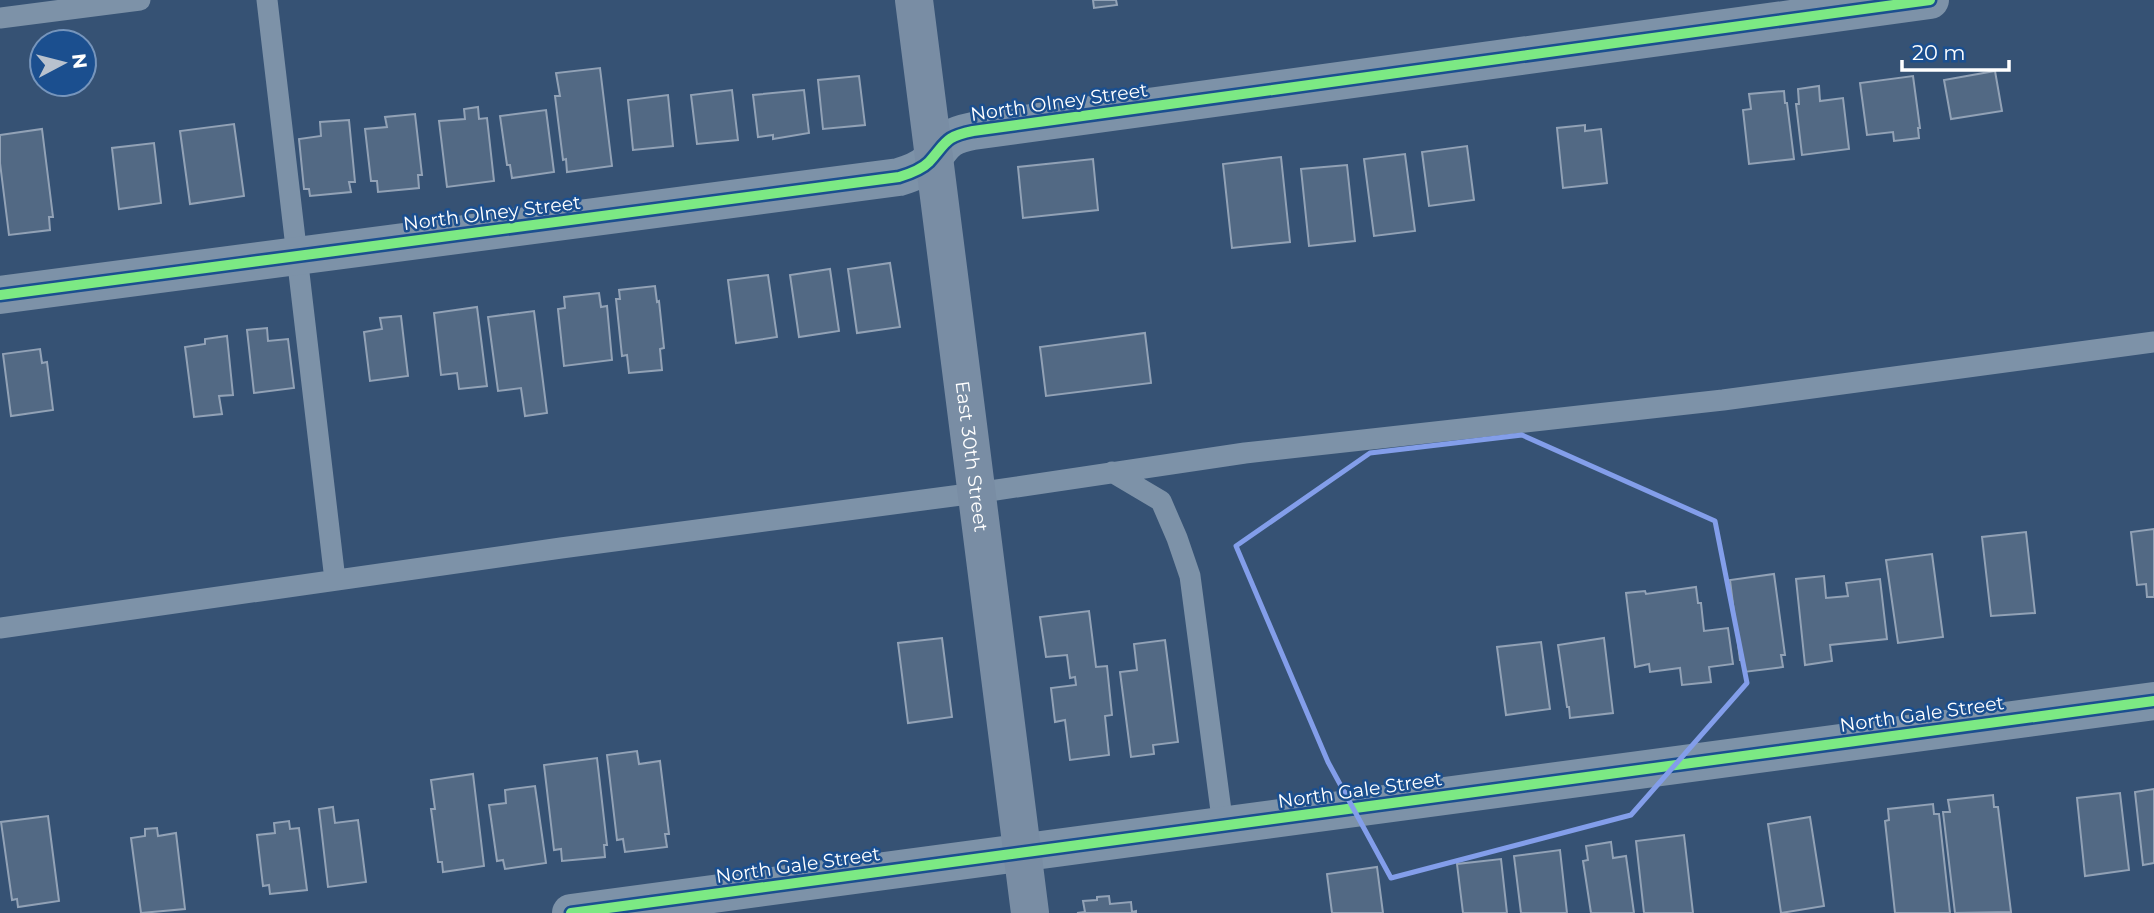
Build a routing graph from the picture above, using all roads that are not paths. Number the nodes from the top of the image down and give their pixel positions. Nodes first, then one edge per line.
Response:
1 (140, 0) edge
2 (267, 0) edge
3 (914, 0) edge
4 (1930, 0) edge
5 (0, 18) edge
6 (933, 154) junction
7 (296, 256) junction
8 (0, 295) edge
9 (2154, 342) edge
10 (1112, 472) junction
11 (976, 493) junction
12 (335, 580) junction
13 (0, 628) edge
14 (2154, 701) edge
15 (1223, 826) junction
16 (1022, 852) junction
17 (571, 913) edge
18 (1030, 913) edge

1 - 5 lane
2 - 7 lane
3 - 6 main road, East 30th Street
4 - 6 street, North Olney Street
6 - 7 street, North Olney Street
6 - 11 main road, East 30th Street
7 - 8 street, North Olney Street
7 - 12 lane
9 - 10 lane
10 - 11 lane
10 - 15 lane
11 - 12 lane
11 - 16 main road, East 30th Street
12 - 13 lane
14 - 15 street, North Gale Street
15 - 16 street, North Gale Street
16 - 17 street, North Gale Street
16 - 18 main road, East 30th Street

